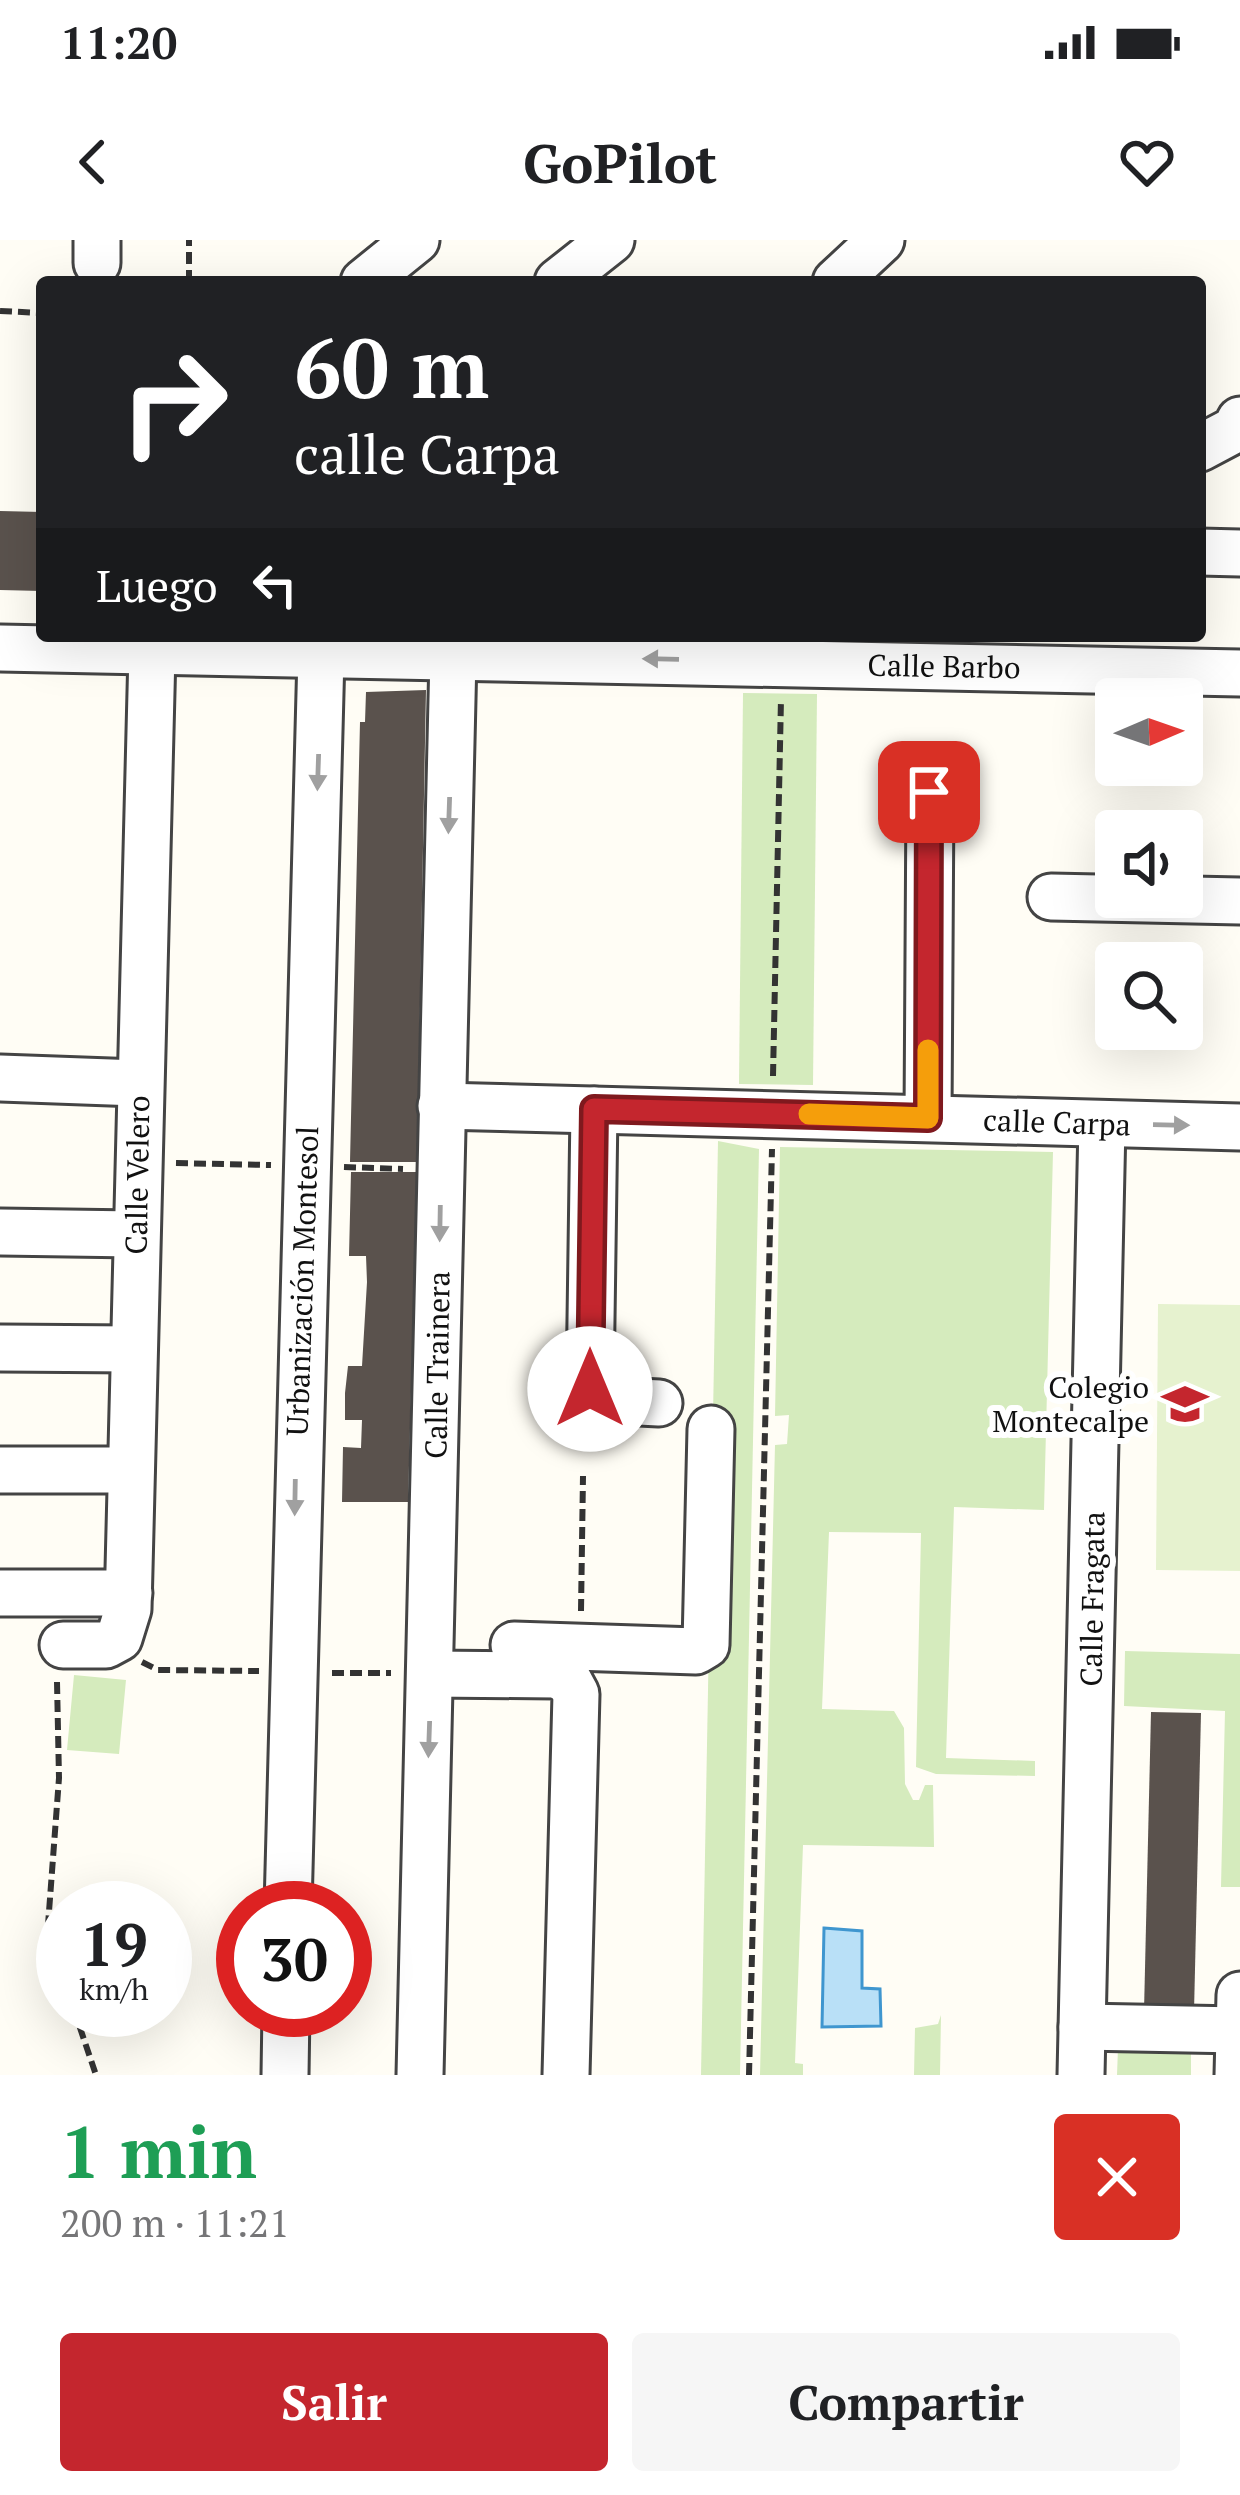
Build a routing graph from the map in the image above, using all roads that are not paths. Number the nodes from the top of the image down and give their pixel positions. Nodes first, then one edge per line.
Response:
1 (416, 240) edge
2 (611, 240) edge
3 (881, 240) edge
4 (371, 276) edge
5 (566, 276) edge
6 (842, 276) edge
7 (1240, 420) edge
8 (1206, 445) edge
9 (1206, 552) edge
10 (1240, 553) edge
11 (0, 648) edge
12 (844, 650) edge
13 (152, 652) junction
14 (756, 653) edge
15 (322, 655) junction
16 (453, 656) junction
17 (1240, 673) edge
18 (929, 787) dead end
19 (1051, 897) dead end
20 (1240, 901) edge
21 (0, 1078) edge
22 (139, 1083) junction
23 (442, 1106) junction
24 (594, 1109) junction
25 (928, 1118) junction
26 (1102, 1124) junction
27 (1240, 1127) edge
28 (0, 1232) edge
29 (136, 1234) junction
30 (0, 1348) edge
31 (134, 1349) junction
32 (659, 1402) dead end
33 (711, 1429) dead end
34 (0, 1469) edge
35 (131, 1470) junction
36 (129, 1592) junction
37 (0, 1593) edge
38 (63, 1646) road end
39 (430, 1659) junction
40 (289, 1881) edge
41 (1239, 2013) edge
42 (1082, 2027) junction
43 (286, 2037) edge
44 (285, 2075) edge
45 (420, 2075) edge
46 (566, 2075) edge
47 (1082, 2075) edge
48 (1238, 2075) edge

1 - 4 street
2 - 5 street
3 - 6 street
7 - 8 street
9 - 10 street
11 - 13 street, Calle Barbo
12 - 14 street, Calle Barbo
12 - 17 street, Calle Barbo
13 - 15 street, Calle Barbo
13 - 22 street, Calle Velero
14 -> 16 street, Calle Barbo
15 - 16 street, Calle Barbo
15 -> 40 street, Urbanización Montesol
16 -> 23 street, Calle Trainera
18 - 25 street
19 - 20 street
21 - 22 street
22 - 29 street, Calle Velero
23 - 24 street, calle Carpa
23 -> 39 street, Calle Trainera
24 - 25 street, calle Carpa
24 - 32 street
25 - 26 street, calle Carpa
26 -> 27 street, calle Carpa
26 - 42 street, Calle Fragata
28 - 29 street
29 - 31 street, Calle Velero
30 - 31 street
31 - 35 street, Calle Velero
33 - 39 street
34 - 35 street
35 - 36 street, Calle Velero
36 - 37 street
36 - 38 street, Calle Velero
39 -> 45 street, Calle Trainera
39 - 46 street
41 - 42 street
41 - 48 street
42 - 47 street, Calle Fragata
43 - 44 street

